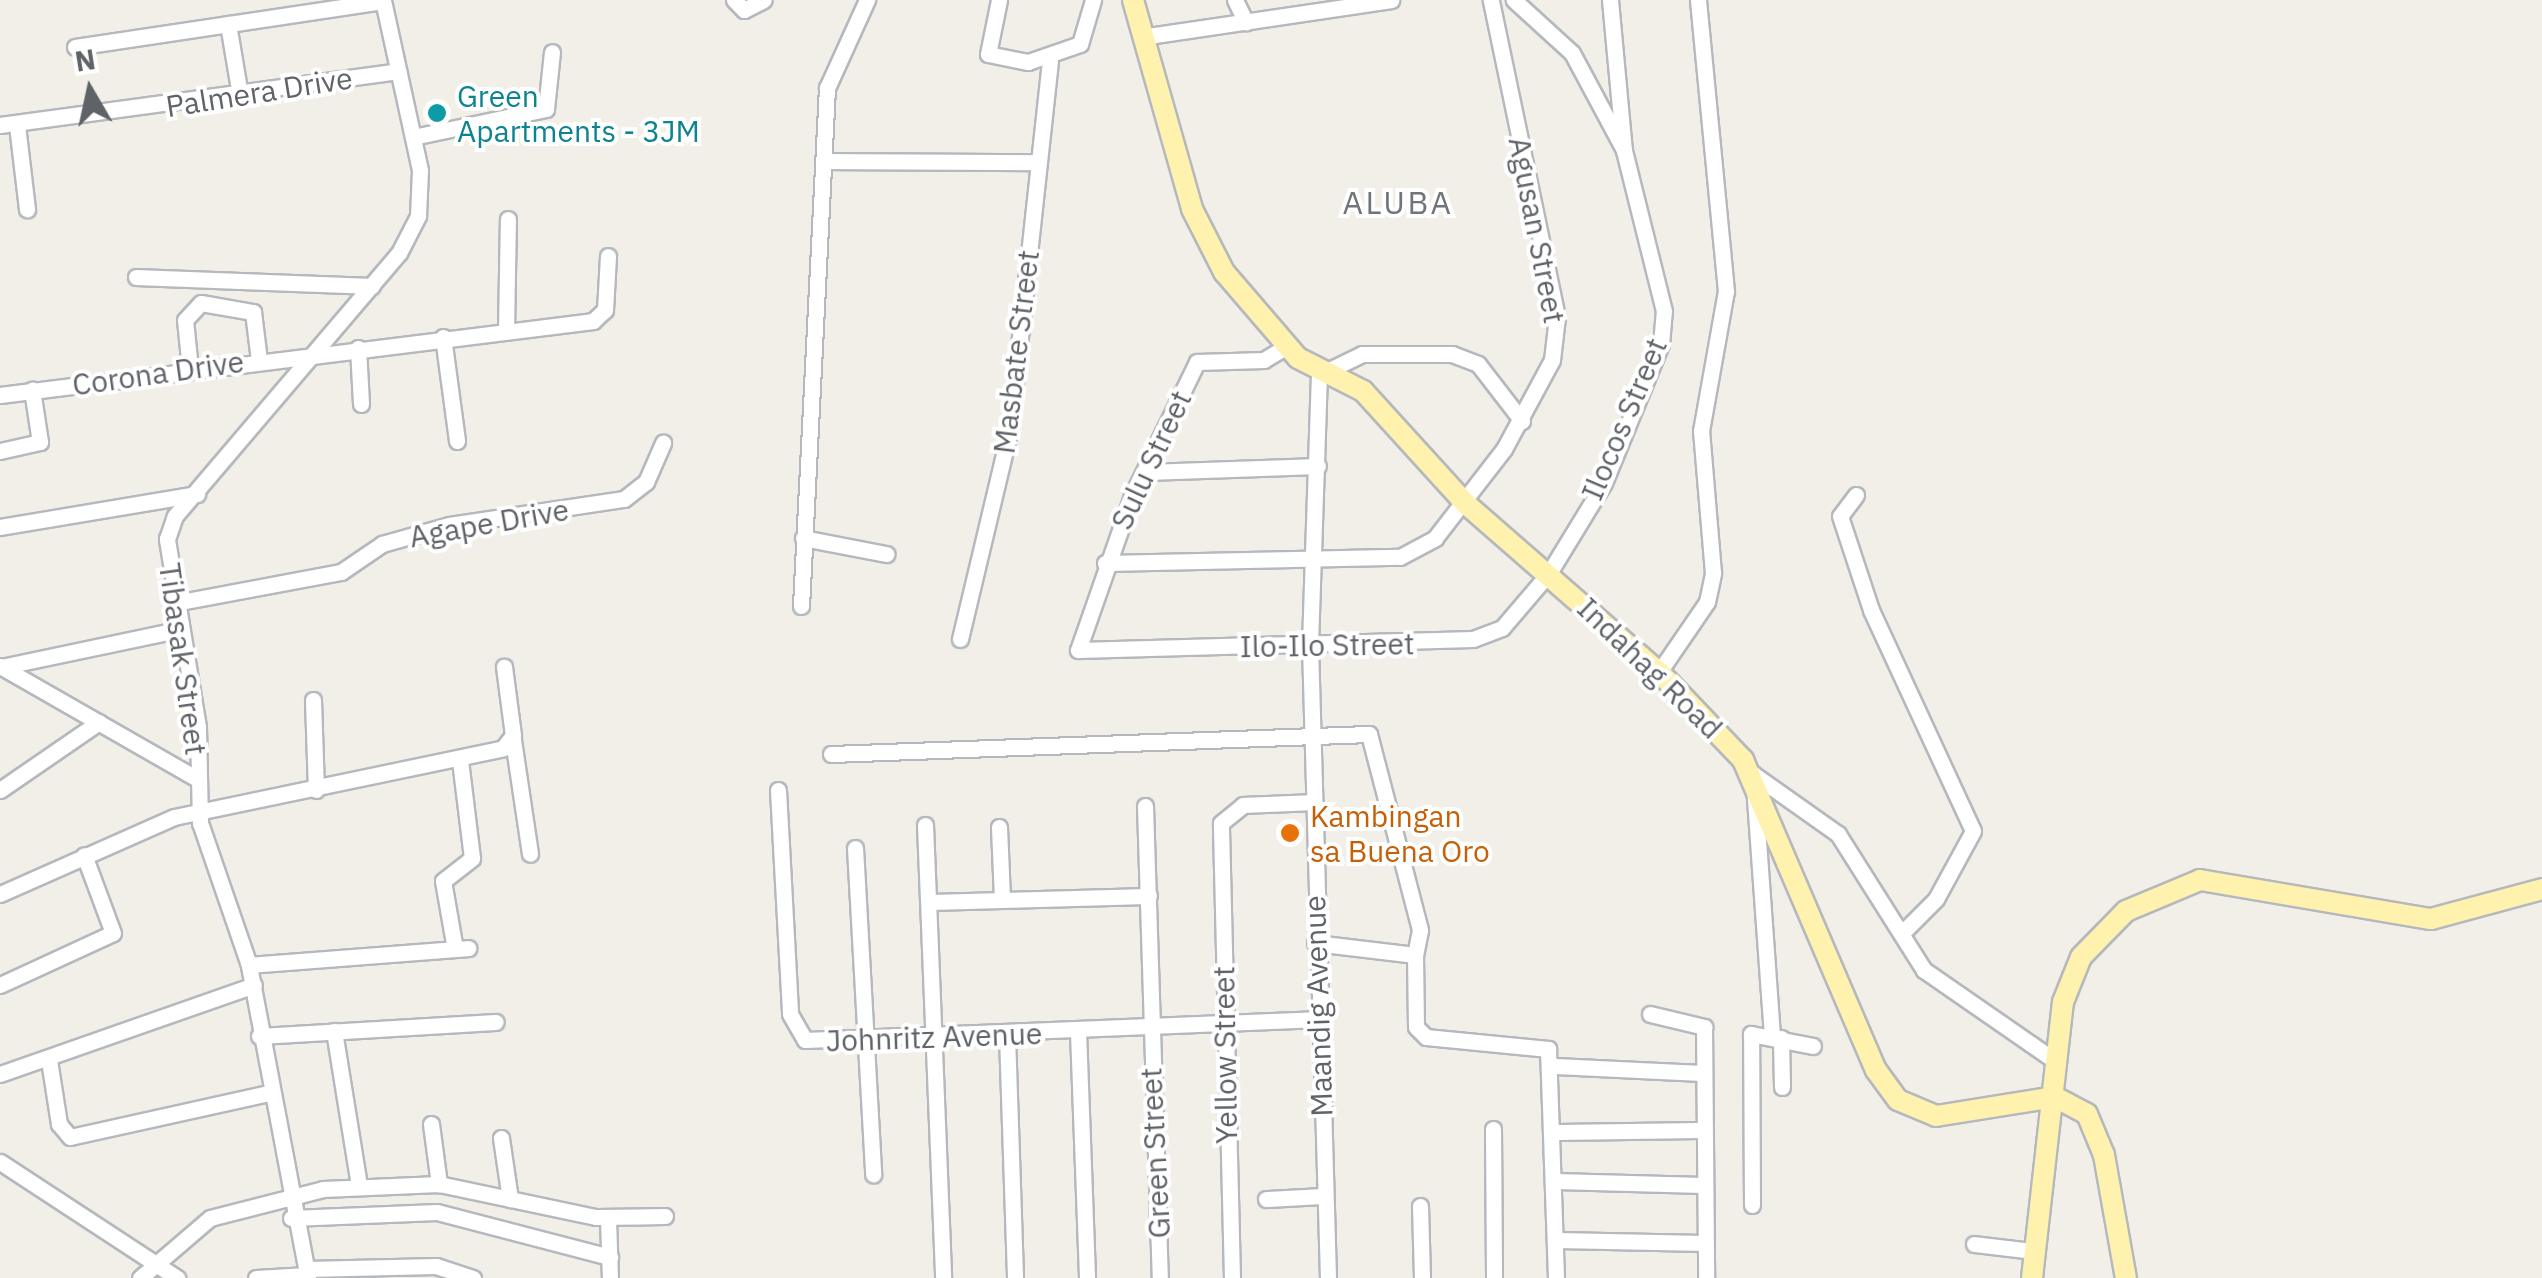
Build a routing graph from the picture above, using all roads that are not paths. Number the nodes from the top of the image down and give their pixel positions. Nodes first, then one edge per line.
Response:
1 (383, 0) edge
2 (734, 0) edge
3 (764, 0) edge
4 (866, 0) edge
5 (999, 0) edge
6 (1094, 0) edge
7 (1134, 0) edge
8 (1235, 0) edge
9 (1391, 0) edge
10 (1491, 0) edge
11 (1514, 0) edge
12 (1610, 0) edge
13 (1698, 0) edge
14 (1345, 3) edge
15 (1246, 23) junction
16 (228, 24) junction
17 (1148, 36) junction
18 (75, 47) dead end
19 (552, 52) dead end
20 (1050, 61) junction
21 (398, 71) junction
22 (240, 96) junction
23 (0, 125) edge
24 (18, 125) junction
25 (413, 137) junction
26 (1624, 150) junction
27 (824, 161) junction
28 (1037, 162) junction
29 (26, 209) dead end
30 (508, 219) dead end
31 (608, 256) dead end
32 (136, 276) dead end
33 (372, 286) junction
34 (506, 330) junction
35 (443, 337) junction
36 (1287, 346) junction
37 (358, 348) junction
38 (316, 352) junction
39 (259, 360) junction
40 (190, 368) junction
41 (1319, 374) junction
42 (32, 390) junction
43 (0, 395) edge
44 (362, 404) dead end
45 (1522, 421) junction
46 (458, 442) dead end
47 (663, 443) dead end
48 (0, 450) edge
49 (1318, 466) junction
50 (1148, 472) junction
51 (201, 494) junction
52 (1856, 495) dead end
53 (1465, 503) junction
54 (0, 526) edge
55 (803, 538) junction
56 (886, 554) dead end
57 (1313, 554) junction
58 (1105, 564) junction
59 (1549, 573) junction
60 (175, 603) junction
61 (801, 606) dead end
62 (181, 629) junction
63 (960, 639) dead end
64 (1310, 644) junction
65 (1078, 650) joint
66 (1, 666) edge
67 (504, 667) dead end
68 (1659, 672) junction
69 (312, 700) dead end
70 (99, 722) junction
71 (1312, 734) junction
72 (512, 740) junction
73 (831, 754) dead end
74 (460, 760) junction
75 (1753, 774) junction
76 (197, 779) junction
77 (0, 790) edge
78 (316, 790) junction
79 (778, 790) dead end
80 (1314, 802) junction
81 (1146, 806) dead end
82 (198, 811) junction
83 (926, 825) dead end
84 (999, 827) dead end
85 (854, 848) dead end
86 (530, 854) dead end
87 (84, 855) junction
88 (2542, 889) edge
89 (0, 894) edge
90 (1149, 896) junction
91 (1002, 900) junction
92 (929, 902) junction
93 (1900, 934) junction
94 (1315, 943) junction
95 (1414, 955) junction
96 (249, 965) junction
97 (0, 985) edge
98 (254, 985) junction
99 (1650, 1014) dead end
100 (1318, 1019) junction
101 (496, 1022) dead end
102 (1224, 1025) junction
103 (1150, 1027) junction
104 (334, 1031) junction
105 (1078, 1031) junction
106 (1007, 1035) junction
107 (259, 1036) junction
108 (1776, 1037) junction
109 (936, 1038) junction
110 (864, 1042) junction
111 (1813, 1046) dead end
112 (49, 1060) junction
113 (2054, 1060) junction
114 (1554, 1066) junction
115 (1702, 1073) junction
116 (0, 1074) edge
117 (1782, 1088) dead end
118 (269, 1093) junction
119 (2052, 1097) junction
120 (431, 1124) dead end
121 (1493, 1129) dead end
122 (1700, 1130) junction
123 (1556, 1132) junction
124 (501, 1138) dead end
125 (0, 1162) edge
126 (873, 1174) dead end
127 (1556, 1182) junction
128 (439, 1184) junction
129 (360, 1185) junction
130 (1703, 1185) junction
131 (286, 1194) junction
132 (1324, 1196) junction
133 (510, 1199) junction
134 (1266, 1200) dead end
135 (1752, 1205) dead end
136 (1420, 1206) dead end
137 (665, 1216) dead end
138 (291, 1218) junction
139 (608, 1218) junction
140 (1557, 1240) junction
141 (1705, 1243) junction
142 (1974, 1244) dead end
143 (2033, 1251) junction
144 (610, 1257) junction
145 (158, 1260) junction
146 (386, 1271) edge
147 (445, 1273) edge
148 (307, 1274) edge
149 (142, 1276) edge
150 (176, 1278) edge
151 (256, 1278) edge
152 (473, 1278) edge
153 (610, 1278) edge
154 (943, 1278) edge
155 (1015, 1278) edge
156 (1087, 1278) edge
157 (1160, 1278) edge
158 (1232, 1278) edge
159 (1328, 1278) edge
160 (1422, 1278) edge
161 (1494, 1278) edge
162 (1556, 1278) edge
163 (1706, 1278) edge
164 (2032, 1278) edge
165 (2126, 1278) edge

1 - 16 street
1 - 21 street, Tibasak Street
2 - 3 street
4 - 27 street
5 - 20 street
6 - 20 street
7 - 17 main road, Indahag Road
8 - 15 street
9 - 14 street
10 - 45 street, Agusan Street
11 - 26 street, Ilocos Street
12 - 26 street
13 - 68 street
14 - 15 street
15 - 17 street
16 - 18 street
16 - 22 street
17 - 36 main road, Indahag Road
19 - 25 street
20 - 28 street, Masbate Street
21 - 22 street, Palmera Drive
21 - 25 street, Tibasak Street
22 - 24 street, Palmera Drive
23 - 24 street, Palmera Drive
24 - 29 street
25 - 33 street, Tibasak Street
26 - 59 street, Ilocos Street
27 - 28 street
27 - 55 street
28 - 63 street, Masbate Street
30 - 34 street
31 - 34 street, Corona Drive
32 - 33 street
33 - 38 street, Tibasak Street
34 - 35 street, Corona Drive
35 - 37 street, Corona Drive
35 - 46 street
36 - 41 main road, Indahag Road
36 - 50 street, Sulu Street
37 - 38 street, Corona Drive
37 - 44 street
38 - 39 street, Corona Drive
38 - 51 street, Tibasak Street
39 - 40 street, Corona Drive
39 - 40 street
40 - 42 street, Corona Drive
41 - 45 street
41 - 49 street, Maandig Avenue
41 - 53 main road, Indahag Road
42 - 43 street, Corona Drive
42 - 48 street
45 - 53 street, Agusan Street
47 - 60 street, Agape Drive
49 - 50 street
49 - 57 street, Maandig Avenue
50 - 58 street, Sulu Street
51 - 54 street
51 - 60 street, Tibasak Street
52 - 93 street
53 - 57 street, Agusan Street
53 - 59 main road, Indahag Road
55 - 56 street
55 - 61 street
57 - 58 street, Agusan Street
57 - 64 street, Maandig Avenue
58 - 65 street, Sulu Street
59 - 64 street, Ilo-Ilo Street
59 - 68 main road, Indahag Road
60 - 62 street, Tibasak Street
62 - 66 street
62 - 76 street, Tibasak Street
64 - 65 street, Ilo-Ilo Street
64 - 71 street, Maandig Avenue
66 - 70 street
67 - 72 street
68 - 75 main road, Indahag Road
69 - 78 street
70 - 76 street
70 - 77 street
71 - 73 street
71 - 80 street, Maandig Avenue
71 - 95 street
72 - 74 street
72 - 86 street
74 - 78 street
74 - 96 street
75 - 93 street
75 - 108 street
75 - 119 main road, Indahag Road
76 - 82 street, Tibasak Street
78 - 82 street
79 - 110 street, Johnritz Avenue
80 - 94 street, Maandig Avenue
80 - 102 street, Yellow Street
81 - 90 street, Green Street
82 - 87 street
82 - 96 street, Tibasak Street
83 - 92 street
84 - 91 street
85 - 110 street
87 - 89 street
87 - 97 street
88 - 113 main road
90 - 91 street
90 - 103 street, Green Street
91 - 92 street
92 - 109 street
93 - 113 street
94 - 95 street
94 - 100 street, Maandig Avenue
95 - 114 street
96 - 98 street, Tibasak Street
98 - 107 street, Tibasak Street
98 - 112 street
99 - 115 street
100 - 102 street, Johnritz Avenue
100 - 132 street, Maandig Avenue
101 - 104 street
102 - 103 street, Johnritz Avenue
102 - 158 street, Yellow Street
103 - 105 street, Johnritz Avenue
103 - 157 street, Green Street
104 - 107 street
104 - 129 street
105 - 106 street, Johnritz Avenue
105 - 156 street
106 - 109 street, Johnritz Avenue
106 - 155 street
107 - 118 street, Tibasak Street
108 - 111 street
108 - 117 street
108 - 135 street
109 - 110 street, Johnritz Avenue
109 - 154 street
110 - 126 street
112 - 116 street
112 - 118 street
113 - 119 main road
114 - 115 street
114 - 123 street
115 - 122 street
118 - 131 street, Tibasak Street
119 - 143 main road
119 - 165 main road
120 - 128 street
121 - 161 street
122 - 123 street
122 - 130 street
123 - 127 street
124 - 133 street
125 - 145 street
127 - 130 street
127 - 140 street
128 - 129 street
128 - 133 street
129 - 131 street
130 - 141 street
131 - 138 street, Tibasak Street
131 - 145 street
132 - 134 street
132 - 159 street, Maandig Avenue
133 - 139 street
136 - 160 street
137 - 139 street
138 - 144 street
138 - 148 street, Tibasak Street
139 - 144 street
140 - 141 street
140 - 162 street
141 - 163 street
142 - 143 street
143 - 164 main road
144 - 153 street
145 - 149 street
145 - 150 street
146 - 147 street
146 - 148 street
147 - 152 street
148 - 151 street

